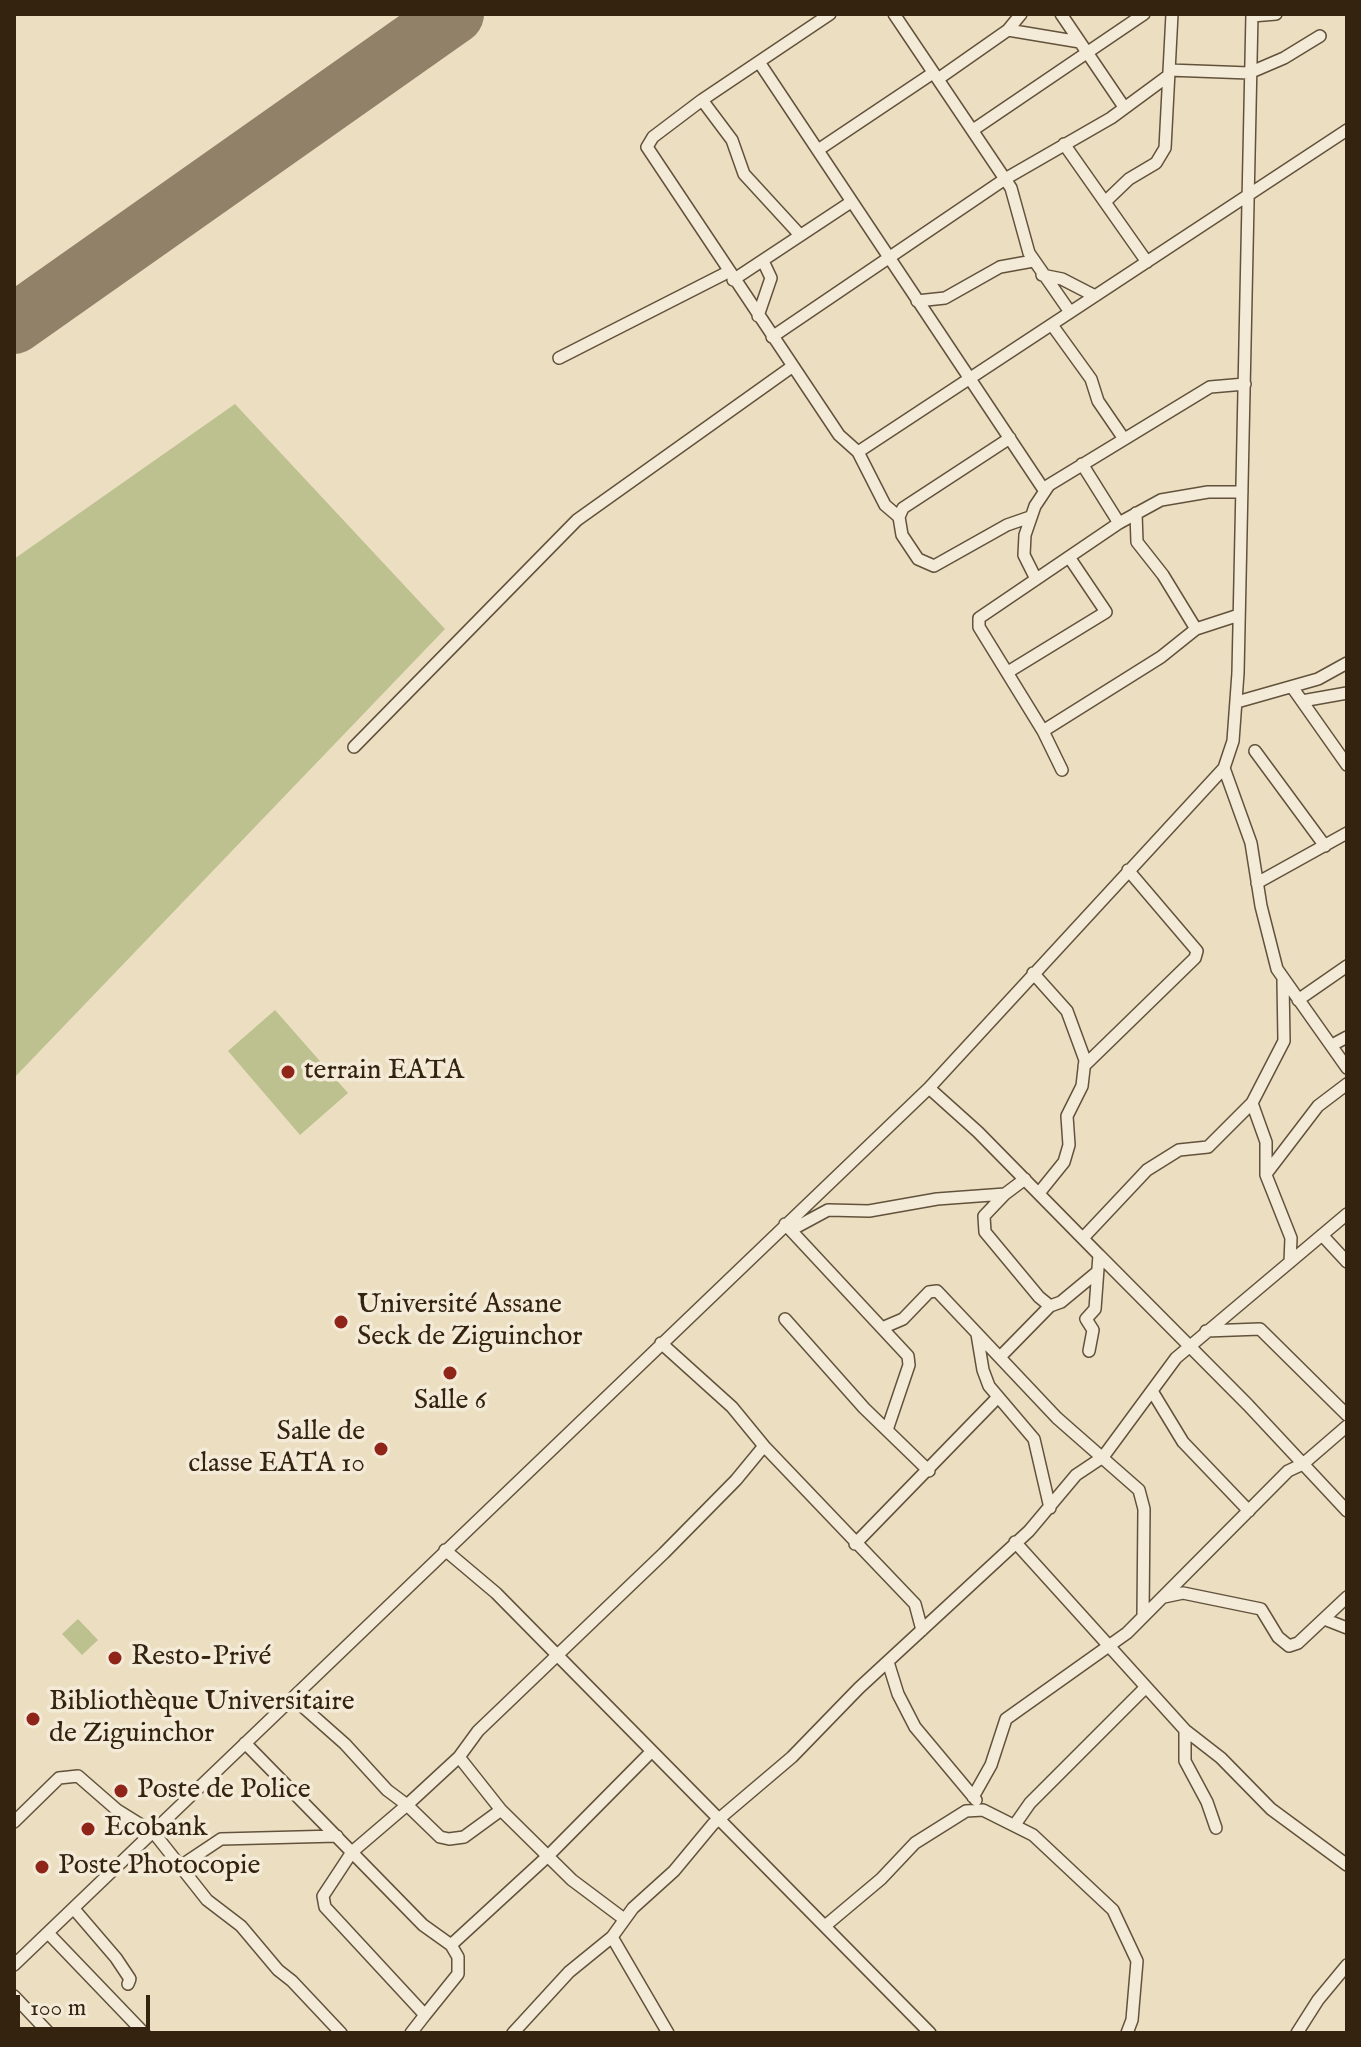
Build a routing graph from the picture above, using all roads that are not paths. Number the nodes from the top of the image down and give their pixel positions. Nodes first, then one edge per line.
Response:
1 (830, 14) edge
2 (894, 14) edge
3 (1021, 14) edge
4 (1061, 14) edge
5 (1172, 14) edge
6 (1276, 14) edge
7 (1140, 15) edge
8 (1252, 15) edge
9 (1008, 30) junction
10 (1031, 31) junction
11 (1320, 36) dead end
12 (1061, 38) junction
13 (1084, 47) junction
14 (759, 62) junction
15 (1168, 73) junction
16 (1249, 73) junction
17 (935, 76) junction
18 (702, 100) junction
19 (1124, 107) junction
20 (973, 130) junction
21 (1347, 130) edge
22 (1064, 144) junction
23 (818, 150) junction
24 (1005, 179) junction
25 (1250, 194) junction
26 (851, 202) junction
27 (1105, 202) junction
28 (800, 235) junction
29 (890, 259) junction
30 (763, 261) junction
31 (1033, 261) junction
32 (1147, 262) junction
33 (1042, 274) junction
34 (730, 276) junction
35 (1095, 296) junction
36 (917, 301) junction
37 (1070, 312) junction
38 (758, 316) junction
39 (1052, 325) junction
40 (772, 337) junction
41 (559, 358) dead end
42 (793, 366) junction
43 (968, 380) junction
44 (1245, 384) junction
45 (1010, 438) junction
46 (1124, 439) junction
47 (858, 452) junction
48 (1082, 464) junction
49 (1044, 490) junction
50 (1242, 492) junction
51 (1136, 513) junction
52 (899, 517) junction
53 (1030, 517) junction
54 (1119, 523) junction
55 (1069, 557) junction
56 (1036, 579) junction
57 (1239, 615) junction
58 (1196, 629) junction
59 (1347, 663) edge
60 (1008, 672) junction
61 (1292, 687) junction
62 (1347, 693) edge
63 (1302, 701) junction
64 (1237, 702) junction
65 (1043, 731) junction
66 (354, 747) dead end
67 (1255, 751) dead end
68 (1347, 765) edge
69 (1224, 768) junction
70 (1062, 770) dead end
71 (1347, 833) edge
72 (1325, 846) junction
73 (1128, 870) junction
74 (1257, 883) junction
75 (1347, 966) edge
76 (1033, 973) junction
77 (1283, 981) junction
78 (1298, 1000) junction
79 (1347, 1037) edge
80 (1334, 1044) junction
81 (1084, 1066) junction
82 (1347, 1068) edge
83 (1347, 1084) edge
84 (929, 1088) junction
85 (1252, 1103) junction
86 (1266, 1175) junction
87 (1025, 1179) junction
88 (1039, 1193) junction
89 (1005, 1194) junction
90 (1347, 1214) edge
91 (788, 1227) junction
92 (1322, 1235) junction
93 (1083, 1238) junction
94 (1099, 1255) junction
95 (1290, 1262) junction
96 (1347, 1262) edge
97 (1096, 1273) junction
98 (1050, 1306) junction
99 (785, 1319) dead end
100 (882, 1328) junction
101 (1205, 1331) junction
102 (977, 1334) junction
103 (661, 1343) junction
104 (1190, 1345) junction
105 (1089, 1351) dead end
106 (1000, 1357) junction
107 (1152, 1391) junction
108 (998, 1397) junction
109 (1347, 1415) edge
110 (1347, 1426) edge
111 (887, 1430) junction
112 (1085, 1445) junction
113 (764, 1446) junction
114 (1103, 1457) junction
115 (1303, 1464) junction
116 (929, 1471) junction
117 (1072, 1480) junction
118 (1050, 1508) junction
119 (1249, 1511) junction
120 (1347, 1511) edge
121 (1015, 1542) junction
122 (855, 1544) junction
123 (445, 1550) junction
124 (1163, 1597) junction
125 (1347, 1597) edge
126 (1143, 1616) junction
127 (1324, 1619) junction
128 (1347, 1628) edge
129 (922, 1630) junction
130 (1111, 1644) junction
131 (556, 1655) junction
132 (888, 1662) junction
133 (1146, 1687) junction
134 (293, 1698) junction
135 (1185, 1730) junction
136 (245, 1743) junction
137 (651, 1752) junction
138 (459, 1757) junction
139 (973, 1797) junction
140 (407, 1805) junction
141 (501, 1810) junction
142 (983, 1810) junction
143 (719, 1819) junction
144 (14, 1822) edge
145 (1016, 1823) junction
146 (1216, 1828) dead end
147 (154, 1833) junction
148 (337, 1836) junction
149 (352, 1852) junction
150 (549, 1855) junction
151 (182, 1865) junction
152 (1347, 1865) edge
153 (74, 1909) junction
154 (624, 1919) junction
155 (825, 1926) junction
156 (48, 1933) junction
157 (612, 1937) junction
158 (451, 1945) junction
159 (14, 1965) edge
160 (1347, 1965) edge
161 (128, 1984) dead end
162 (14, 1996) edge
163 (425, 2015) junction
164 (49, 2033) edge
165 (144, 2033) edge
166 (341, 2033) edge
167 (411, 2033) edge
168 (513, 2033) edge
169 (668, 2033) edge
170 (930, 2033) edge
171 (1127, 2033) edge
172 (1297, 2033) edge

1 - 14 street
2 - 17 street
3 - 9 street
3 - 10 street
4 - 12 street
4 - 13 street
5 - 15 street
6 - 8 street
7 - 13 street
8 - 16 street
9 - 10 street
9 - 17 street
10 - 12 street
11 - 16 street
12 - 13 street
13 - 19 street
13 - 20 street
14 - 18 street
14 - 23 street
15 - 16 street
15 - 19 street
15 - 27 street
16 - 25 street
17 - 20 street
17 - 23 street
18 - 28 street
18 - 34 street
19 - 22 street
20 - 24 street
21 - 25 street
22 - 24 street
22 - 27 street
23 - 26 street
24 - 29 street
24 - 31 street
25 - 32 street
25 - 44 street
26 - 28 street
26 - 29 street
27 - 32 street
28 - 30 street
29 - 36 street
29 - 40 street
30 - 34 street
30 - 38 street
31 - 33 street
31 - 36 street
32 - 35 street
33 - 35 street
33 - 37 street
34 - 38 street
34 - 41 street
35 - 37 street
36 - 43 street
37 - 39 street
38 - 40 street
39 - 43 street
39 - 46 street
40 - 42 street
42 - 47 street
42 - 66 street
43 - 45 street
43 - 47 street
44 - 46 street
44 - 50 street
45 - 49 street
45 - 52 street
46 - 48 street
47 - 52 street
48 - 49 street
48 - 54 street
49 - 53 street
50 - 51 street
50 - 57 street
51 - 54 street
51 - 58 street
52 - 53 street
53 - 56 street
54 - 55 street
55 - 56 street
55 - 60 street
56 - 60 street
57 - 58 street
57 - 64 street
58 - 65 street
59 - 61 street
60 - 65 street
61 - 63 street
61 - 64 street
62 - 63 street
63 - 68 street
64 - 69 street
65 - 70 street
67 - 72 street
69 - 73 street
69 - 74 street
71 - 72 street
72 - 74 street
73 - 76 street
73 - 81 street
74 - 77 street
75 - 78 street
76 - 81 street
76 - 84 street
77 - 78 street
77 - 85 street
78 - 80 street
79 - 80 street
80 - 82 street
81 - 88 street
83 - 86 street
84 - 87 street
84 - 91 street
85 - 86 street
85 - 93 street
86 - 95 street
87 - 88 street
87 - 89 street
88 - 93 street
89 - 91 street
89 - 98 street
90 - 92 street
91 - 100 street
91 - 103 street
92 - 95 street
92 - 96 street
93 - 94 street
94 - 97 street
94 - 104 street
95 - 101 street
97 - 98 street
97 - 105 street
98 - 106 street
99 - 111 street
100 - 102 street
100 - 111 street
101 - 104 street
101 - 109 street
102 - 106 street
102 - 108 street
103 - 113 street
103 - 123 street
104 - 107 street
104 - 115 street
106 - 112 street
107 - 114 street
107 - 119 street
108 - 116 street
108 - 118 street
110 - 115 street
111 - 116 street
112 - 114 street
112 - 117 street
113 - 122 street
113 - 131 street
114 - 117 street
114 - 126 street
115 - 119 street
115 - 120 street
116 - 122 street
117 - 118 street
118 - 121 street
119 - 124 street
121 - 129 street
121 - 130 street
122 - 129 street
123 - 131 street
123 - 134 street
124 - 126 street
124 - 127 street
125 - 127 street
126 - 130 street
127 - 128 street
129 - 132 street
130 - 133 street
130 - 139 street
131 - 137 street
131 - 138 street
132 - 139 street
132 - 143 street
133 - 135 street
133 - 145 street
134 - 136 street
134 - 140 street
135 - 146 street
135 - 152 street
136 - 147 street
136 - 148 street
137 - 143 street
137 - 150 street
138 - 140 street
138 - 141 street
139 - 142 street
140 - 141 street
140 - 149 street
141 - 150 street
142 - 145 street
142 - 155 street
143 - 154 street
143 - 155 street
144 - 147 street
145 - 171 street
147 - 151 street
147 - 153 street
148 - 149 street
148 - 151 street
149 - 158 street
149 - 163 street
150 - 154 street
150 - 158 street
151 - 166 street
153 - 156 street
153 - 161 street
154 - 157 street
155 - 170 street
156 - 159 street
156 - 165 street
157 - 168 street
157 - 169 street
158 - 163 street
160 - 172 street
162 - 164 street
163 - 167 street

